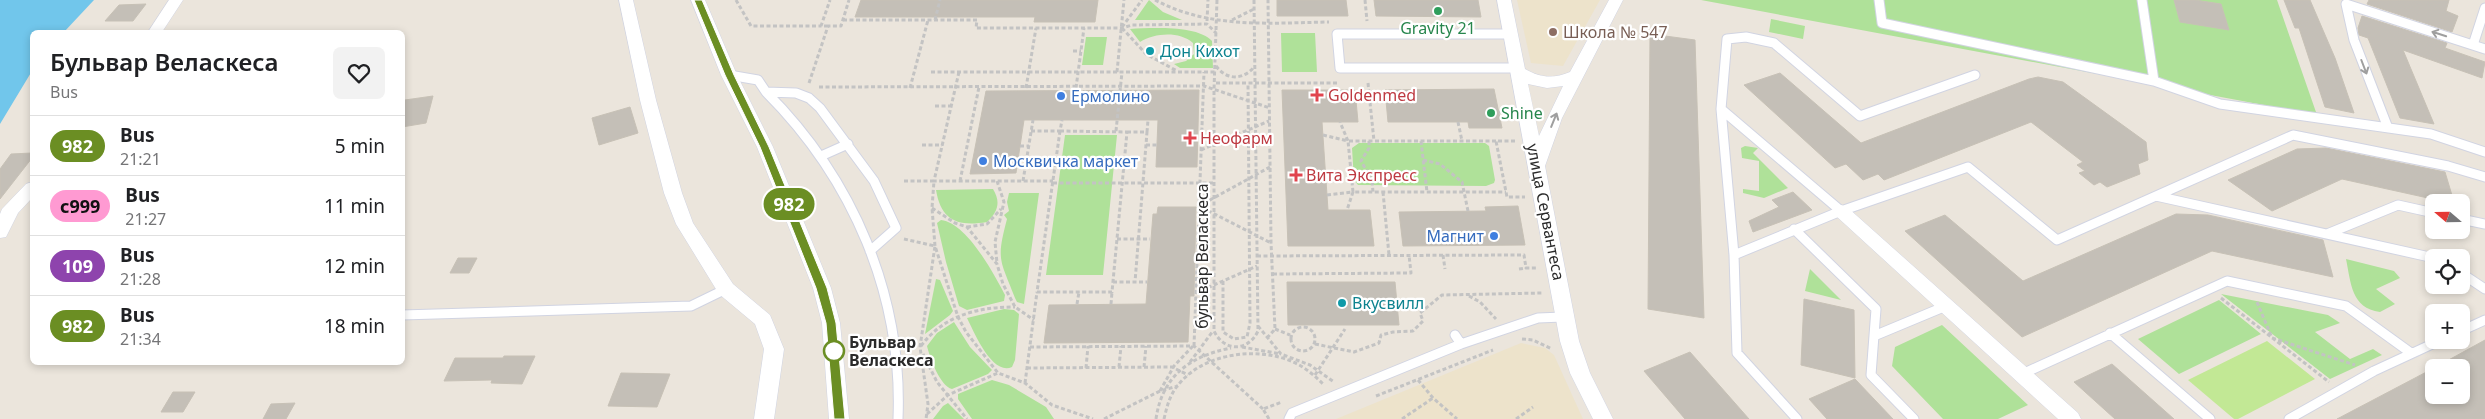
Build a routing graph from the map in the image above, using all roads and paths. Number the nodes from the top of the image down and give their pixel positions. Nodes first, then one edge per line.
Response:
1 (176, 0) edge
2 (626, 0) edge
3 (698, 0) edge
4 (736, 0) edge
5 (830, 0) edge
6 (849, 0) edge
7 (940, 0) edge
8 (1124, 0) edge
9 (1142, 0) edge
10 (1155, 0) edge
11 (1208, 0) edge
12 (1217, 0) edge
13 (1254, 0) edge
14 (1268, 0) edge
15 (1365, 0) edge
16 (1504, 0) edge
17 (1616, 0) edge
18 (1879, 0) edge
19 (2142, 0) edge
20 (1254, 8) junction
21 (2485, 8) edge
22 (1366, 16) dead end
23 (843, 20) junction
24 (928, 20) junction
25 (935, 20) junction
26 (1216, 22) junction
27 (1207, 23) junction
28 (822, 26) junction
29 (828, 26) junction
30 (1036, 28) junction
31 (1084, 28) junction
32 (1122, 28) junction
33 (156, 30) edge
34 (1216, 33) junction
35 (1511, 34) junction
36 (2473, 45) junction
37 (2485, 49) edge
38 (1073, 51) dead end
39 (1081, 51) junction
40 (1216, 65) junction
41 (1255, 66) junction
42 (1519, 70) junction
43 (931, 72) dead end
44 (959, 72) junction
45 (1028, 72) junction
46 (1078, 72) junction
47 (1117, 72) junction
48 (1122, 72) junction
49 (1178, 72) junction
50 (1204, 72) junction
51 (1216, 72) junction
52 (729, 75) junction
53 (1975, 75) dead end
54 (1574, 76) junction
55 (2154, 81) junction
56 (1216, 83) junction
57 (1248, 83) junction
58 (1255, 83) junction
59 (1368, 83) dead end
60 (1204, 86) junction
61 (807, 88) dead end
62 (817, 88) dead end
63 (910, 88) junction
64 (955, 88) junction
65 (979, 88) junction
66 (1026, 88) junction
67 (1076, 88) junction
68 (1121, 88) junction
69 (1214, 90) junction
70 (766, 92) junction
71 (1248, 101) junction
72 (1256, 103) junction
73 (935, 106) dead end
74 (951, 106) junction
75 (1270, 108) junction
76 (1721, 109) junction
77 (1499, 112) dead end
78 (1509, 112) dead end
79 (1033, 120) dead end
80 (1062, 120) dead end
81 (1148, 120) dead end
82 (1269, 121) junction
83 (1340, 122) dead end
84 (1458, 122) dead end
85 (1256, 126) junction
86 (2388, 128) junction
87 (1248, 130) junction
88 (1031, 131) junction
89 (1060, 132) junction
90 (1116, 132) junction
91 (1127, 132) junction
92 (1146, 132) junction
93 (1323, 135) dead end
94 (1348, 141) junction
95 (1369, 141) junction
96 (1374, 141) junction
97 (1420, 141) junction
98 (1462, 141) junction
99 (1496, 141) junction
100 (1515, 141) dead end
101 (848, 144) junction
102 (1215, 144) junction
103 (922, 145) dead end
104 (942, 145) junction
105 (1146, 145) junction
106 (1157, 145) dead end
107 (1020, 146) dead end
108 (1029, 146) junction
109 (1201, 150) junction
110 (2485, 152) edge
111 (821, 156) junction
112 (1423, 160) junction
113 (1537, 166) junction
114 (1270, 167) junction
115 (1256, 175) junction
116 (2485, 177) edge
117 (1249, 179) junction
118 (904, 181) dead end
119 (934, 181) junction
120 (960, 181) junction
121 (997, 181) junction
122 (1023, 181) junction
123 (1053, 182) junction
124 (1122, 183) junction
125 (1143, 183) junction
126 (1200, 183) junction
127 (1214, 183) junction
128 (30, 190) edge
129 (1353, 192) junction
130 (1373, 192) junction
131 (1383, 192) junction
132 (1427, 192) junction
133 (1465, 192) junction
134 (1506, 192) junction
135 (1327, 195) dead end
136 (1526, 196) dead end
137 (2155, 196) junction
138 (1214, 198) junction
139 (1199, 206) junction
140 (932, 208) junction
141 (1002, 209) junction
142 (1346, 210) dead end
143 (1468, 211) dead end
144 (1841, 211) junction
145 (2425, 211) edge
146 (1215, 214) junction
147 (2470, 221) edge
148 (2485, 224) edge
149 (967, 227) junction
150 (1794, 229) junction
151 (0, 232) edge
152 (1249, 232) junction
153 (2326, 234) junction
154 (1257, 236) junction
155 (1117, 239) junction
156 (1138, 239) junction
157 (1150, 239) dead end
158 (896, 242) dead end
159 (1271, 243) junction
160 (934, 246) junction
161 (870, 251) junction
162 (1389, 255) junction
163 (1409, 255) junction
164 (1443, 255) junction
165 (1734, 255) junction
166 (1257, 256) junction
167 (1272, 256) junction
168 (2425, 256) edge
169 (997, 264) junction
170 (1257, 266) junction
171 (1526, 268) junction
172 (1540, 268) dead end
173 (1445, 269) dead end
174 (1519, 269) dead end
175 (1249, 270) junction
176 (1273, 274) junction
177 (2470, 278) edge
178 (1223, 281) junction
179 (1113, 282) junction
180 (1135, 282) junction
181 (1147, 282) dead end
182 (1214, 285) junction
183 (2250, 285) junction
184 (726, 289) junction
185 (2485, 289) edge
186 (2211, 290) junction
187 (1037, 292) junction
188 (1079, 292) junction
189 (1112, 292) junction
190 (1196, 293) junction
191 (1545, 293) dead end
192 (1464, 295) junction
193 (1077, 304) dead end
194 (1111, 304) dead end
195 (1946, 306) junction
196 (1015, 307) junction
197 (405, 315) edge
198 (958, 317) junction
199 (1563, 317) junction
200 (1497, 319) dead end
201 (1034, 320) junction
202 (2485, 320) edge
203 (1258, 326) junction
204 (2470, 326) edge
205 (1276, 329) junction
206 (1345, 329) dead end
207 (1214, 331) junction
208 (2110, 333) junction
209 (1290, 335) junction
210 (1455, 335) dead end
211 (1874, 336) junction
212 (1267, 338) junction
213 (2272, 338) junction
214 (1512, 343) dead end
215 (1315, 344) junction
216 (1461, 344) junction
217 (1088, 346) junction
218 (1121, 346) junction
219 (1146, 346) junction
220 (920, 347) junction
221 (1030, 347) junction
222 (1196, 347) junction
223 (1240, 347) junction
224 (2425, 347) edge
225 (1332, 348) junction
226 (1495, 349) dead end
227 (1556, 353) dead end
228 (2411, 353) junction
229 (1281, 354) junction
230 (1204, 355) junction
231 (1211, 361) junction
232 (1189, 363) junction
233 (1119, 367) junction
234 (1144, 367) junction
235 (1172, 367) junction
236 (1027, 368) junction
237 (1086, 368) junction
238 (1179, 370) junction
239 (1318, 370) junction
240 (2374, 371) junction
241 (998, 373) junction
242 (2022, 374) junction
243 (1315, 375) junction
244 (1188, 376) junction
245 (1330, 379) dead end
246 (1025, 383) junction
247 (1178, 386) junction
248 (1162, 390) junction
249 (2340, 391) junction
250 (948, 395) junction
251 (1333, 396) junction
252 (1433, 398) junction
253 (1533, 407) dead end
254 (1262, 409) dead end
255 (927, 414) junction
256 (764, 419) edge
257 (839, 419) edge
258 (898, 419) edge
259 (926, 419) edge
260 (967, 419) edge
261 (1093, 419) edge
262 (1104, 419) edge
263 (1156, 419) edge
264 (1164, 419) edge
265 (1289, 419) edge
266 (1402, 419) edge
267 (1457, 419) edge
268 (1516, 419) edge
269 (1603, 419) edge
270 (1797, 419) edge
271 (1914, 419) edge
272 (2071, 419) edge
273 (2210, 419) edge
274 (2289, 419) edge

1 - 33 street
2 - 184 street
3 - 52 street
4 - 28 path
5 - 28 path
6 - 23 path
7 - 25 path
8 - 32 path
9 - 32 path
10 - 27 path
11 - 27 path
12 - 26 path, бульвар Веласкеса
13 - 20 path
14 - 75 path
15 - 22 path
16 - 35 street, улица Сервантеса
17 - 54 street
18 - 55 lane
19 - 55 lane
20 - 26 path
20 - 41 path
21 - 36 lane
23 - 24 path
23 - 29 path
24 - 25 path
24 - 63 path
25 - 30 path
26 - 27 path
26 - 34 path, бульвар Веласкеса
27 - 32 path
27 - 34 path
28 - 29 path
29 - 61 path
30 - 31 path
30 - 45 path
31 - 32 path
31 - 39 path
32 - 47 path
32 - 49 path
34 - 40 path, бульвар Веласкеса
35 - 42 street, улица Сервантеса
35 - 42 lane
36 - 37 lane
36 -> 86 lane
38 - 39 path
39 - 46 path
40 - 41 path
40 - 51 path, бульвар Веласкеса
41 - 58 path
42 - 54 street
42 - 113 street, улица Сервантеса
43 - 44 path
44 - 45 path
44 - 64 path
45 - 46 path
45 - 66 path
46 - 47 path
46 - 67 path
47 - 48 path
48 - 49 path
48 - 68 path
49 - 50 path
50 - 51 path
50 - 60 path
51 - 56 path, бульвар Веласкеса
52 - 70 lane
52 - 257 street
53 - 76 lane
113 -> 54 street
55 - 86 lane
56 - 57 path
56 - 69 path, бульвар Веласкеса
57 - 58 path
57 - 71 path
58 - 72 path
59 - 96 path
60 - 68 path
60 - 69 path
60 - 109 path
62 - 63 path
63 - 64 path
64 - 65 path
64 - 74 path
65 - 66 path
65 - 120 path
66 - 67 path
67 - 68 path
68 - 90 path
69 - 71 path
69 - 102 path, бульвар Веласкеса
70 - 101 lane
70 - 111 lane
71 - 72 path
71 - 87 path
72 - 75 path
72 - 85 path
73 - 74 path
74 - 104 path
75 - 82 path
76 - 144 lane
76 - 165 lane
77 - 78 path
79 - 88 path
80 - 89 path
81 - 92 path
82 - 85 path
82 - 114 path
83 - 94 path
84 - 98 path
85 - 87 path
85 - 115 path
86 - 110 lane
87 - 102 path
87 - 117 path
88 - 89 path
88 - 108 path
89 - 90 path
89 - 123 path
90 - 91 path
91 - 92 path
91 - 124 path
92 - 105 path
93 - 94 path
94 - 95 path
94 - 129 path
95 - 96 path
95 - 130 path
96 - 97 path
97 - 98 path
97 - 112 path
98 - 99 path
99 - 100 path
99 - 134 path
101 - 111 lane
101 - 161 lane
102 - 109 path
102 - 127 path, бульвар Веласкеса
103 - 104 path
104 - 119 path
105 - 106 path
105 - 125 path
107 - 108 path
108 - 122 path
109 - 126 path
111 - 161 lane
112 - 132 path
112 - 133 path
113 - 199 street, улица Сервантеса
114 - 115 path
114 - 159 path
115 - 117 path
115 - 154 path
116 - 137 lane
117 - 138 path
117 - 152 path
118 - 119 path
119 - 120 path
119 - 140 path
120 - 121 path
121 - 122 path
121 - 141 path
122 - 123 path
123 - 124 path
123 - 187 path
124 - 125 path
124 - 155 path
125 - 126 path
125 - 156 path
126 - 127 path
126 - 139 path
127 - 138 path, бульвар Веласкеса
128 - 151 street
129 - 130 path
129 - 135 path
129 - 142 path
130 - 131 path
131 - 132 path
131 - 162 path
132 - 133 path
133 - 134 path
133 - 143 path
134 - 136 path
137 - 144 lane
137 - 153 lane
138 - 139 path
138 - 146 path, бульвар Веласкеса
139 - 146 path
139 - 190 path
140 - 149 path
140 - 160 path
141 - 149 path
141 - 169 path
144 - 150 lane
144 - 195 street
145 - 153 lane
146 - 152 path
146 - 182 path, бульвар Веласкеса
147 - 148 lane
149 - 169 path
150 - 165 lane
150 - 211 lane
152 - 154 path
152 - 175 path
153 - 168 lane
154 - 159 path
154 - 166 path
155 - 156 path
155 - 179 path
156 - 157 path
156 - 180 path
158 - 160 path
159 - 167 path
160 - 198 path
160 - 220 path
161 - 258 lane
162 - 163 path
162 - 167 path
163 - 164 path
163 - 176 path
164 - 171 path
164 - 173 path
165 - 270 lane
166 - 167 path
166 - 170 path
167 - 176 path
169 - 196 path
170 - 175 path
170 - 203 path
171 - 172 path
171 - 174 path
175 - 178 path
175 - 178 path
176 - 205 path
177 - 185 lane
178 - 182 path
179 - 180 path
179 - 189 path
180 - 181 path
182 - 190 path
182 - 207 path, бульвар Веласкеса
183 - 186 lane
183 - 213 path
183 - 228 lane
184 - 197 lane
184 - 256 street
186 - 208 lane
186 - 213 path
187 - 188 path
187 - 201 path
188 - 189 path
188 - 193 path
189 - 194 path
190 - 222 path
191 - 192 path
192 - 200 path
192 - 225 path
195 - 211 lane
195 - 242 street
196 - 198 path
196 - 201 path
198 - 220 path
198 - 241 path
199 - 216 lane
199 - 269 street, улица Сервантеса
201 - 221 path
202 - 204 lane
203 - 212 path
203 - 223 path
205 - 209 path
205 - 212 path
206 - 225 path
207 - 222 path
207 - 223 path, бульвар Веласкеса
208 - 242 lane
208 - 273 lane
209 - 215 path
209 - 215 path
210 - 216 lane
211 - 271 lane
212 - 229 path
213 - 240 path
213 - 249 path
214 - 227 path
215 - 225 path
216 - 251 lane
217 - 218 path
217 - 221 path
217 - 237 path
218 - 219 path
218 - 233 path
219 - 222 path
219 - 234 path
220 - 250 path
220 - 255 path
221 - 236 path
222 - 230 path
222 - 232 path
222 - 235 path
223 - 229 path
223 - 230 path
224 - 228 lane
225 - 239 path
226 - 252 path
228 - 240 lane
229 - 239 path
230 - 231 path
230 - 232 path
231 - 243 path
231 - 244 path
231 - 254 path
232 - 238 path
233 - 234 path
233 - 237 path
234 - 235 path
235 - 238 path
235 - 248 path
236 - 237 path
236 - 246 path
238 - 244 path
238 - 248 path
239 - 243 path
239 - 245 path
240 - 249 lane
241 - 246 path
241 - 250 path
242 - 272 street
243 - 251 path
244 - 247 path
246 - 261 path
247 - 248 path
247 - 264 path
248 - 262 path
248 - 263 path
249 - 274 lane
250 - 255 path
250 - 260 path
251 - 265 lane
252 - 266 path
252 - 267 path
253 - 268 path
255 - 259 path

